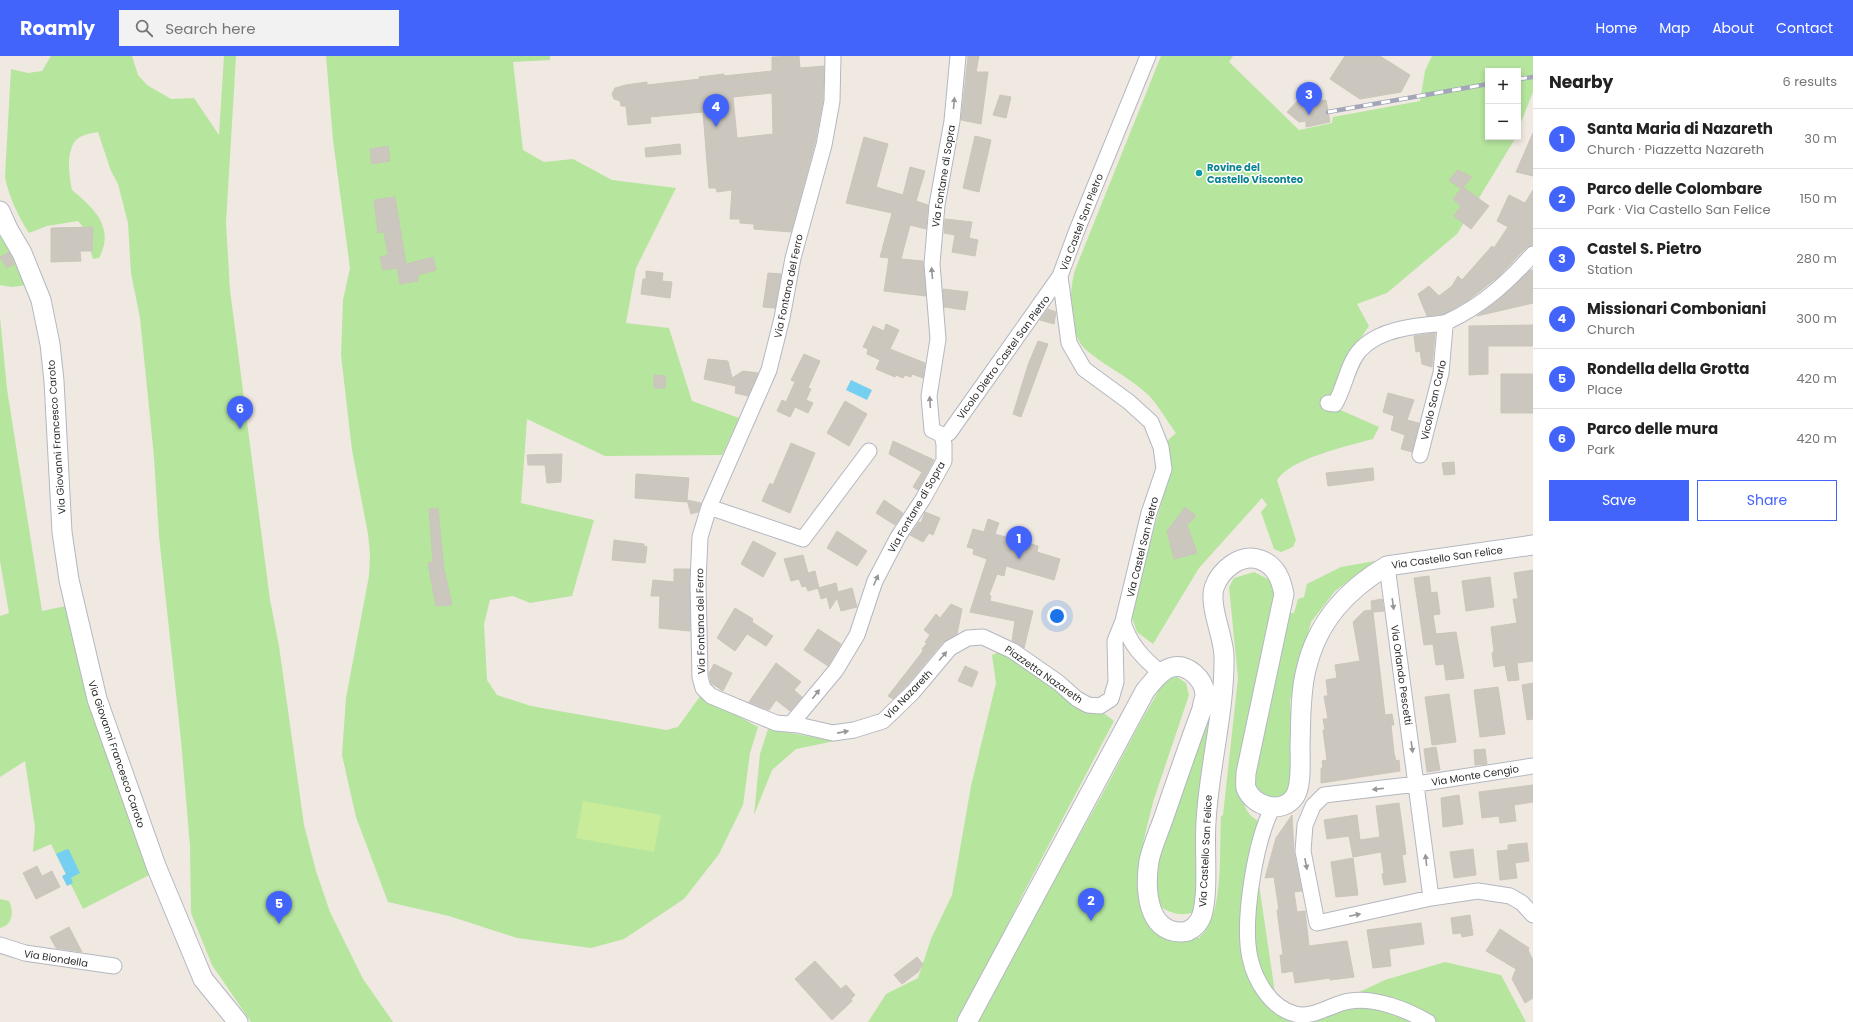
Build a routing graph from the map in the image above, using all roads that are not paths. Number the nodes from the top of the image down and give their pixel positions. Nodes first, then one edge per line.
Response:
1 (833, 56) edge
2 (958, 56) edge
3 (1148, 56) edge
4 (0, 211) edge
5 (1533, 254) edge
6 (1060, 276) junction
7 (1447, 322) junction
8 (1328, 403) dead end
9 (942, 435) junction
10 (869, 451) dead end
11 (1420, 455) dead end
12 (709, 507) junction
13 (1533, 545) edge
14 (1387, 566) junction
15 (1123, 621) junction
16 (968, 638) joint
17 (1161, 673) junction
18 (791, 724) junction
19 (1533, 766) edge
20 (1417, 784) junction
21 (1273, 807) junction
22 (1431, 898) junction
23 (1533, 914) edge
24 (0, 944) edge
25 (114, 966) dead end
26 (238, 1022) edge
27 (967, 1022) edge
28 (1428, 1022) edge

1 - 12 street, Via Fontana del Ferro
9 -> 2 street, Via Fontane di Sopra
3 - 6 street, Via Castel San Pietro
4 - 26 street, Via Giovanni Francesco Caroto
5 - 7 street
6 - 9 street, Vicolo Dietro Castel San Pietro
6 - 15 street, Via Castel San Pietro
7 - 8 street
7 - 11 street, Vicolo San Carlo
18 -> 9 street, Via Fontane di Sopra
10 - 12 street
12 - 18 street, Via Fontana del Ferro
13 - 14 street, Via Castello San Felice
14 -> 20 street, Via Orlando Pescetti
14 - 21 street, Via Castello San Felice
15 - 16 street, Piazzetta Nazareth
15 - 17 street
18 -> 16 street, Via Nazareth
17 - 21 street, Via Castello San Felice
17 - 27 street
19 - 20 street, Via Monte Cengio
22 -> 20 street, Via Orlando Pescetti
20 -> 22 street
21 - 28 street
22 - 23 street
24 - 25 street, Via Biondella

